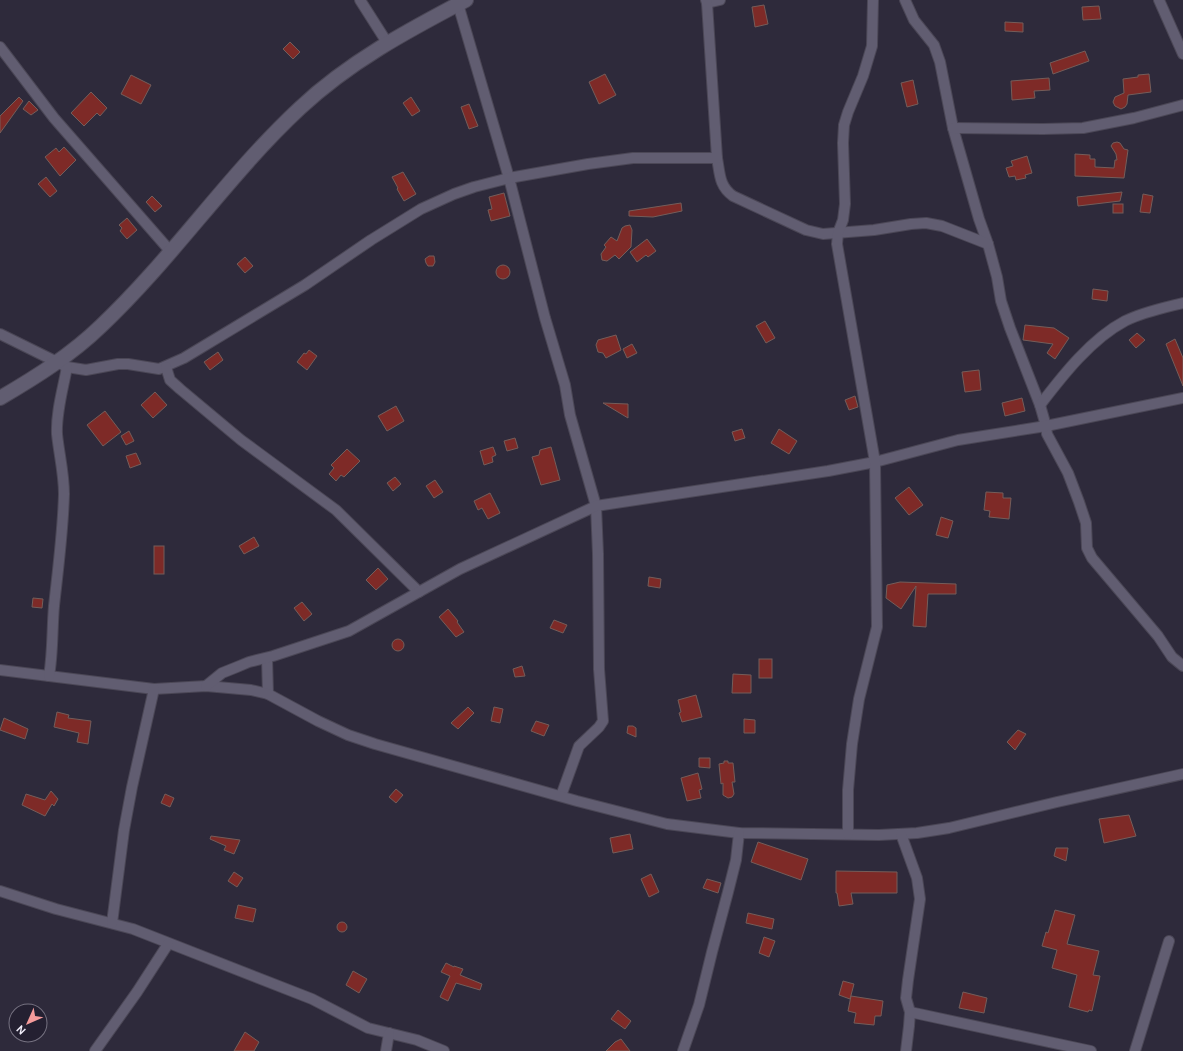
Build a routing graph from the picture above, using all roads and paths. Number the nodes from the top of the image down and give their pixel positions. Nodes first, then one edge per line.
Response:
1 (360, 0) edge
2 (720, 0) edge
3 (873, 0) edge
4 (905, 0) edge
5 (1159, 0) edge
6 (706, 1) edge
7 (462, 2) edge
8 (388, 44) junction
9 (0, 47) edge
10 (1183, 54) edge
11 (1183, 105) edge
12 (953, 128) junction
13 (717, 158) junction
14 (509, 178) junction
15 (838, 233) junction
16 (988, 244) junction
17 (171, 252) junction
18 (1183, 303) edge
19 (0, 334) edge
20 (62, 365) junction
21 (166, 367) junction
22 (0, 398) edge
23 (1183, 398) edge
24 (1040, 405) junction
25 (1046, 426) junction
26 (875, 462) junction
27 (596, 506) junction
28 (419, 592) junction
29 (267, 658) junction
30 (1183, 666) edge
31 (0, 670) edge
32 (49, 676) junction
33 (206, 686) junction
34 (154, 689) junction
35 (268, 694) junction
36 (1183, 774) edge
37 (561, 796) junction
38 (739, 833) junction
39 (848, 834) junction
40 (901, 834) junction
41 (0, 891) edge
42 (112, 924) junction
43 (1169, 941) dead end
44 (168, 944) junction
45 (910, 1012) junction
46 (389, 1033) junction
47 (96, 1051) edge
48 (386, 1051) edge
49 (444, 1051) edge
50 (683, 1051) edge
51 (906, 1051) edge
52 (1091, 1051) edge
53 (1135, 1051) edge

1 - 8 street
2 - 6 street
3 - 15 street
4 - 12 street
5 - 10 street
6 - 13 street
7 - 8 street
7 - 14 street
8 - 17 street
9 - 17 street
11 - 12 street
12 - 16 street
13 - 14 street
13 - 15 street
14 - 21 street
14 - 27 street
15 - 16 street
15 - 26 street
16 - 24 street
17 - 20 street
18 - 24 street
19 - 20 street
20 - 21 street
20 - 22 street
20 - 32 street
21 - 28 street
23 - 25 street
24 - 25 street
25 - 26 street
25 - 30 street
26 - 27 street
26 - 39 street
27 - 28 street
27 - 37 street
28 - 29 street
29 - 33 street
29 - 35 street
31 - 32 street
32 - 34 street
33 - 34 street
33 - 35 street
34 - 42 street
35 - 37 street
36 - 40 street
37 - 38 street
38 - 39 street
38 - 50 street
39 - 40 street
40 - 45 street
41 - 42 street
42 - 44 street
43 - 53 street
44 - 46 street
44 - 47 street
45 - 51 street
45 - 52 street
46 - 48 street
46 - 49 street

